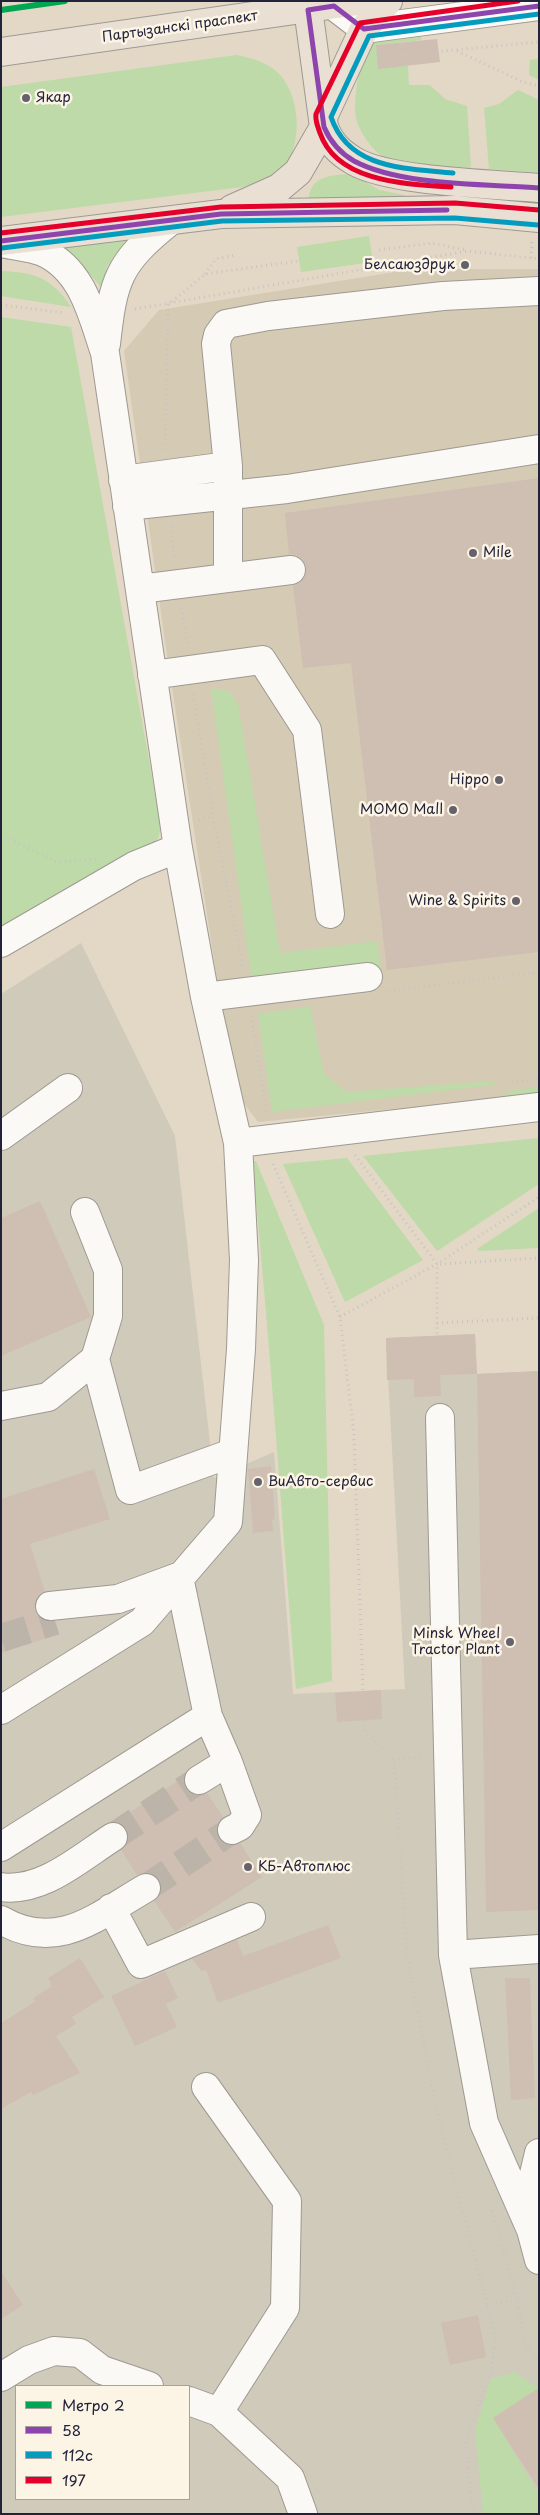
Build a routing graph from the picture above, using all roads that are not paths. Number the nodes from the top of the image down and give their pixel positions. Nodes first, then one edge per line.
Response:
1 (388, 1) edge
2 (327, 4) edge
3 (539, 6) edge
4 (364, 29) junction
5 (1, 52) edge
6 (323, 122) junction
7 (539, 188) edge
8 (221, 214) junction
9 (539, 218) edge
10 (169, 222) junction
11 (1, 242) edge
12 (539, 291) edge
13 (105, 353) junction
14 (539, 449) edge
15 (228, 466) junction
16 (123, 480) junction
17 (166, 488) junction
18 (228, 496) junction
19 (127, 506) junction
20 (291, 570) dead end
21 (228, 578) junction
22 (140, 590) junction
23 (152, 675) junction
24 (178, 848) junction
25 (330, 914) dead end
26 (1, 943) edge
27 (378, 984) road end
28 (205, 998) junction
29 (68, 1088) dead end
30 (539, 1107) edge
31 (1, 1136) edge
32 (238, 1143) junction
33 (85, 1212) dead end
34 (95, 1359) junction
35 (1, 1406) edge
36 (440, 1418) dead end
37 (232, 1462) junction
38 (180, 1576) junction
39 (52, 1613) tunnel mouth
40 (1, 1710) edge
41 (208, 1716) junction
42 (228, 1762) junction
43 (199, 1780) tunnel mouth
44 (232, 1830) tunnel mouth
45 (113, 1837) tunnel mouth
46 (1, 1847) edge
47 (1, 1888) edge
48 (146, 1888) tunnel mouth
49 (111, 1908) junction
50 (251, 1917) dead end
51 (1, 1920) edge
52 (539, 1949) edge
53 (453, 1955) junction
54 (206, 2087) dead end
55 (539, 2153) edge
56 (531, 2230) junction
57 (539, 2260) edge
58 (1, 2377) edge
59 (145, 2385) edge
60 (190, 2401) edge
61 (219, 2412) junction
62 (303, 2514) edge

1 - 4 main road
2 - 4 street
2 - 5 main road, Партызанскі праспект
2 - 6 main road
3 - 4 street
4 - 6 main road
6 - 7 main road
6 - 8 main road
8 - 9 main road
8 - 10 main road
10 - 11 main road
10 - 13 street
11 - 13 street
12 - 15 street
13 - 16 street
14 - 18 street
15 - 17 street
15 - 18 street
16 - 17 street
16 - 19 street
17 - 18 street
17 - 19 street
18 - 21 street
19 - 22 street
20 - 21 street
21 - 22 street
22 - 23 street
23 - 24 street
23 - 25 street
24 - 26 street
24 - 28 street
27 - 28 street
28 - 32 street
29 - 31 street
30 - 32 street
32 - 37 street
33 - 34 street
34 - 35 street
34 - 37 street
36 - 53 street
37 - 38 street
38 - 39 street
38 - 40 street
38 - 41 street
41 - 42 street
41 - 46 street
42 - 43 street
42 - 44 street
45 - 47 street
48 - 49 street
49 - 50 street
49 - 51 street
52 - 53 street
53 - 56 street
54 - 61 street
55 - 56 street
56 - 57 street
58 - 59 street
60 - 61 street
61 - 62 street

